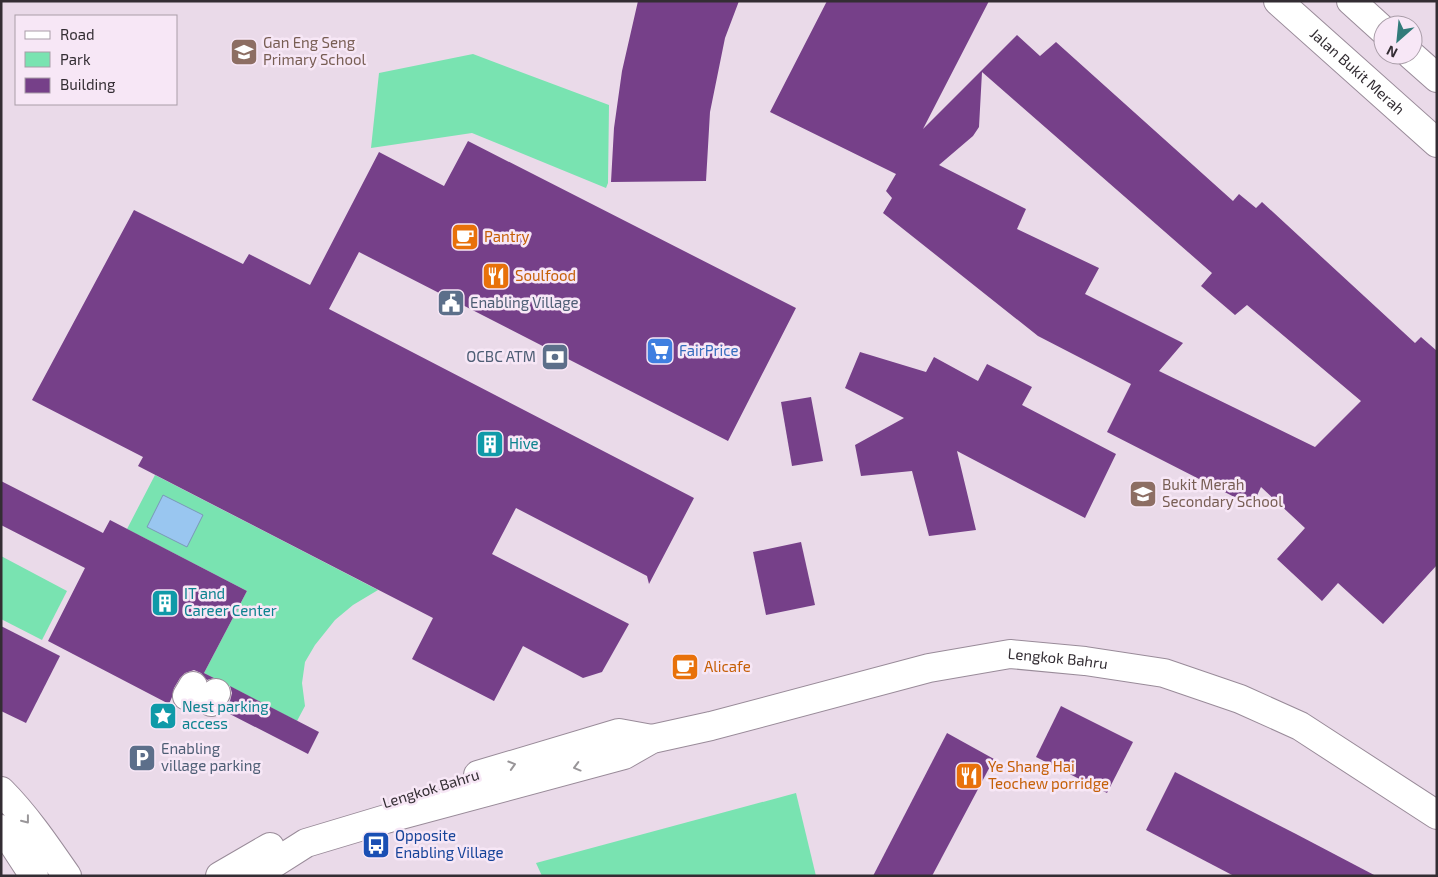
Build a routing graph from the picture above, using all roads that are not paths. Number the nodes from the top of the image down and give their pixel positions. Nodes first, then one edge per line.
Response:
1 (1278, 1) edge
2 (1351, 1) edge
3 (1373, 21) edge
4 (1422, 65) edge
5 (1437, 78) edge
6 (1437, 143) edge
7 (652, 739) junction
8 (1, 791) edge
9 (1437, 815) edge
10 (1, 829) edge
11 (34, 876) edge
12 (67, 876) edge
13 (220, 876) edge
14 (254, 876) edge

1 - 6 street, Jalan Bukit Merah
2 - 3 street
4 - 5 street
7 - 9 street, Lengkok Bahru
13 -> 7 street, Lengkok Bahru
7 -> 14 street, Lengkok Bahru
8 -> 12 street
10 - 11 street

